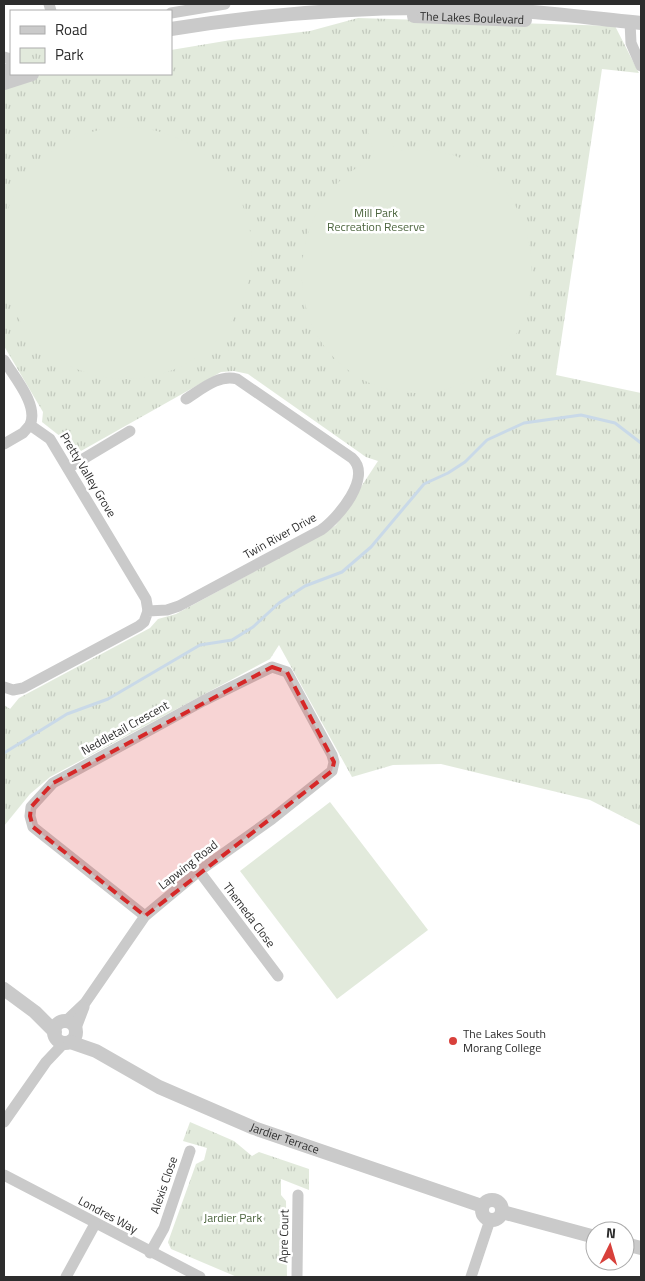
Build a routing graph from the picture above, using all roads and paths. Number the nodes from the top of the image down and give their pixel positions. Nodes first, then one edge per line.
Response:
1 (225, 4) edge
2 (186, 7) edge
3 (365, 7) edge
4 (453, 8) edge
5 (172, 13) edge
6 (232, 22) junction
7 (636, 23) edge
8 (172, 30) edge
9 (172, 37) edge
10 (641, 66) edge
11 (28, 75) edge
12 (4, 82) edge
13 (4, 360) edge
14 (186, 399) dead end
15 (30, 425) junction
16 (130, 432) dead end
17 (4, 444) edge
18 (68, 468) junction
19 (148, 611) junction
20 (4, 687) edge
21 (332, 771) joint
22 (199, 871) junction
23 (145, 916) junction
24 (278, 976) dead end
25 (4, 989) edge
26 (66, 1032) junction
27 (4, 1122) edge
28 (190, 1151) dead end
29 (4, 1175) edge
30 (298, 1195) dead end
31 (482, 1206) junction
32 (502, 1212) junction
33 (490, 1220) junction
34 (95, 1224) junction
35 (585, 1234) edge
36 (150, 1253) junction
37 (66, 1277) edge
38 (200, 1277) edge
39 (297, 1277) edge
40 (471, 1277) edge

1 - 2 street
2 - 5 street
3 - 4 street, The Lakes Boulevard
3 - 6 street, The Lakes Boulevard
4 - 7 street, The Lakes Boulevard
6 - 8 street, The Lakes Boulevard
6 - 9 street, The Lakes Boulevard
7 - 10 street, The Lakes Boulevard
11 - 12 street
13 - 15 street
14 - 19 street, Twin River Drive
15 - 17 street
15 - 18 street, Pretty Valley Grove
16 - 18 street
18 - 19 street, Pretty Valley Grove
19 - 20 street
21 - 22 street, Lapwing Road
21 - 23 street, Neddletail Crescent
22 - 23 street, Lapwing Road
22 - 24 street, Themeda Close
23 - 26 street, Lapwing Road
25 - 26 street, Jardier Terrace
26 - 27 street, Lapwing Road
26 - 31 street, Jardier Terrace
28 - 36 street, Alexis Close
29 - 34 street, Londres Way
30 - 39 street, Apre Court
31 - 32 street
31 - 33 street
32 - 33 street
32 - 35 street
33 - 40 street
34 - 36 street, Londres Way
34 - 37 street
36 - 38 street, Londres Way

